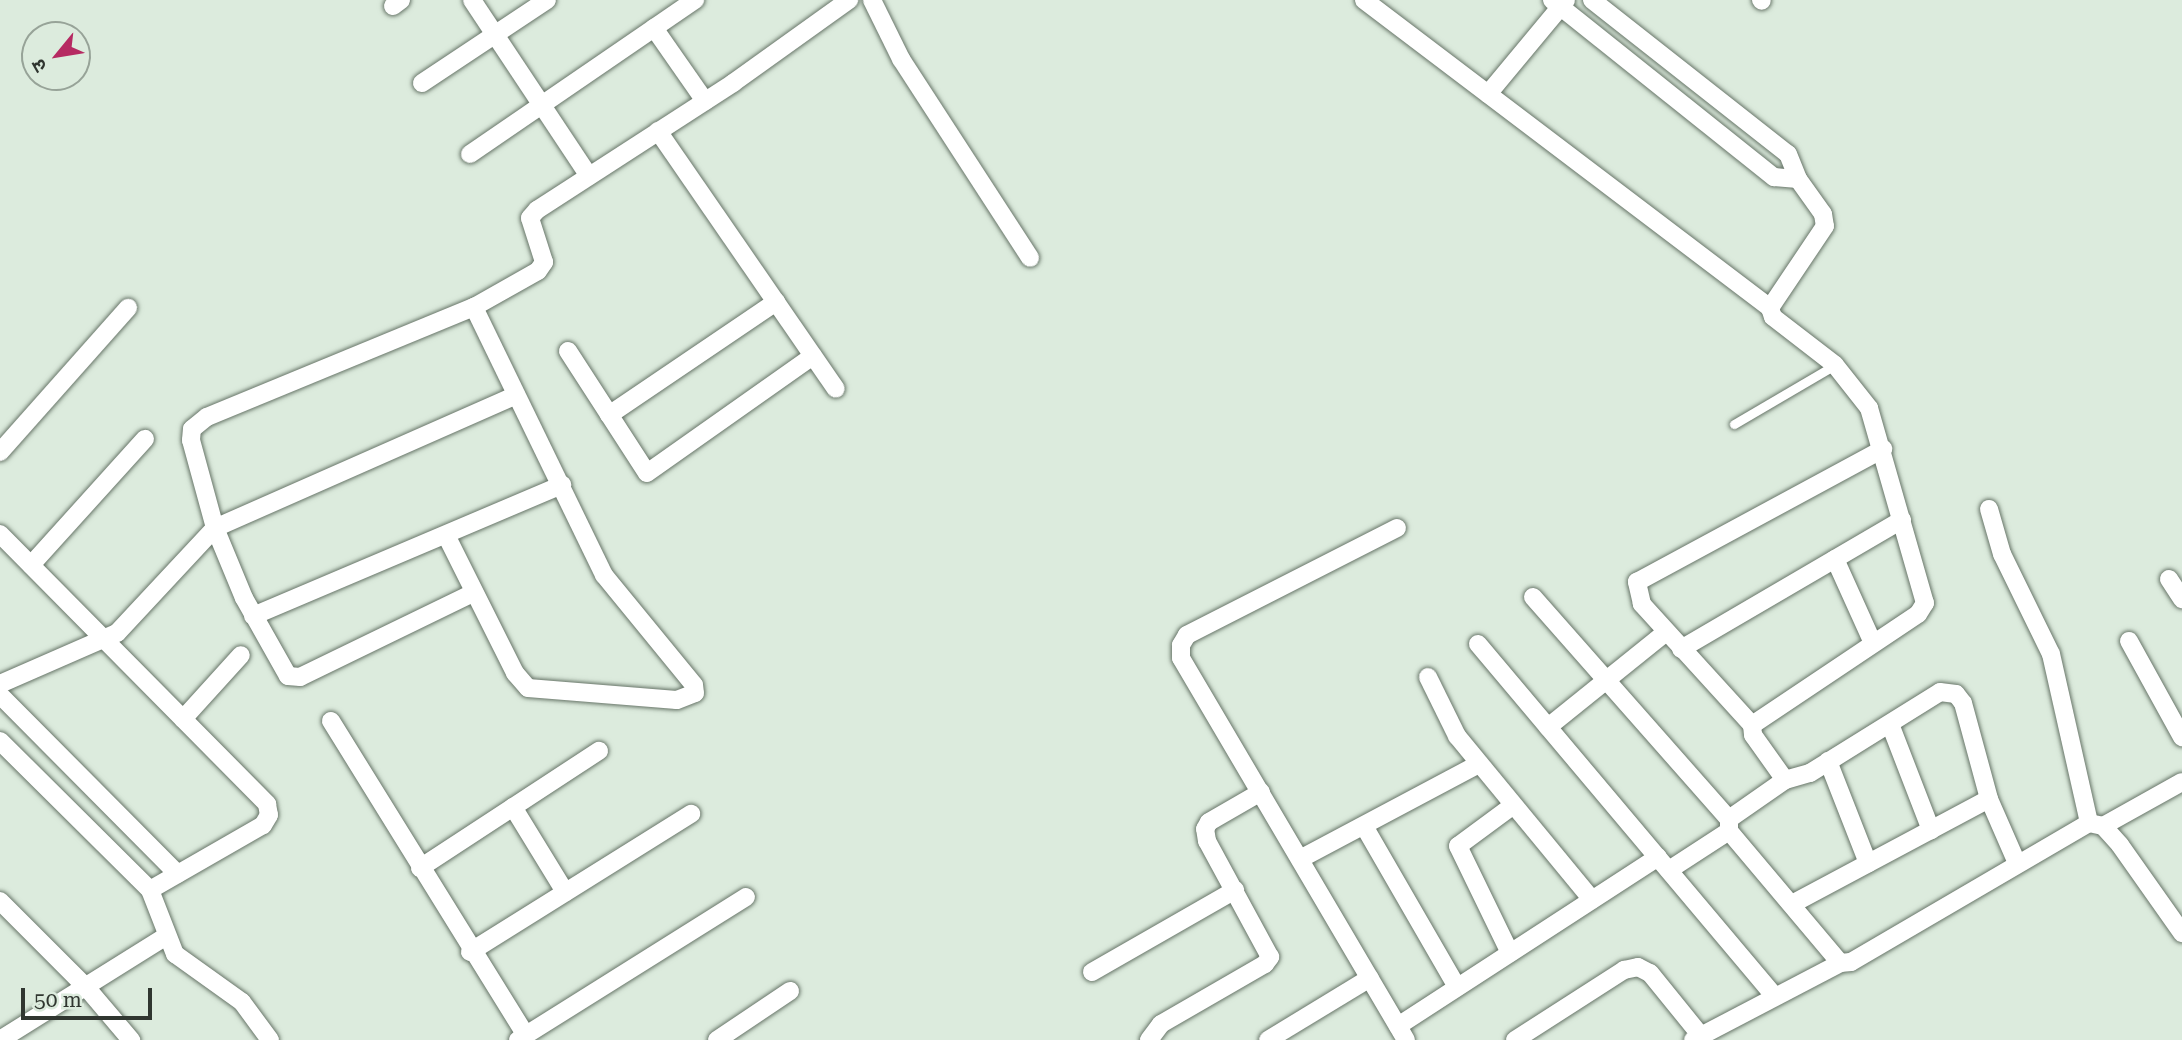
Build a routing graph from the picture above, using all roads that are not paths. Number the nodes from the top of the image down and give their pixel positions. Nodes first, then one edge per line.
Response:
1 (472, 0) edge
2 (547, 0) edge
3 (695, 0) edge
4 (849, 0) edge
5 (872, 0) edge
6 (1364, 0) edge
7 (1592, 0) edge
8 (1559, 2) edge
9 (654, 28) junction
10 (495, 34) junction
11 (422, 83) dead end
12 (1488, 94) junction
13 (705, 101) junction
14 (542, 105) junction
15 (658, 131) junction
16 (470, 154) dead end
17 (589, 176) junction
18 (1798, 179) junction
19 (1030, 258) dead end
20 (776, 302) junction
21 (474, 307) junction
22 (128, 308) dead end
23 (1770, 308) junction
24 (568, 351) dead end
25 (813, 356) junction
26 (1835, 365) junction
27 (836, 389) dead end
28 (516, 395) junction
29 (609, 415) junction
30 (1734, 424) dead end
31 (145, 439) dead end
32 (1883, 449) junction
33 (0, 452) edge
34 (562, 485) junction
35 (1989, 509) dead end
36 (1902, 520) junction
37 (215, 528) junction
38 (1397, 528) dead end
39 (0, 534) edge
40 (447, 537) junction
41 (1835, 559) junction
42 (31, 565) junction
43 (2169, 579) dead end
44 (473, 593) junction
45 (1533, 597) dead end
46 (2182, 600) edge
47 (253, 616) junction
48 (1666, 632) junction
49 (105, 640) junction
50 (2129, 641) dead end
51 (1873, 643) junction
52 (1478, 644) dead end
53 (1681, 649) junction
54 (241, 655) dead end
55 (1428, 677) dead end
56 (1605, 680) junction
57 (0, 684) edge
58 (0, 695) edge
59 (183, 719) junction
60 (331, 721) dead end
61 (1890, 724) junction
62 (1752, 725) junction
63 (1548, 727) junction
64 (2182, 737) edge
65 (0, 741) edge
66 (599, 751) dead end
67 (1828, 761) junction
68 (1479, 764) junction
69 (1785, 780) junction
70 (2182, 782) edge
71 (1261, 792) junction
72 (1989, 799) junction
73 (1512, 806) junction
74 (513, 807) junction
75 (691, 814) dead end
76 (1729, 825) junction
77 (2096, 825) junction
78 (1364, 826) junction
79 (1931, 830) junction
80 (1300, 859) junction
81 (1868, 863) junction
82 (2017, 863) junction
83 (1663, 864) junction
84 (420, 868) junction
85 (178, 874) junction
86 (150, 890) junction
87 (1235, 890) junction
88 (565, 892) junction
89 (746, 897) dead end
90 (1592, 900) junction
91 (0, 902) edge
92 (1792, 904) junction
93 (2182, 933) edge
94 (165, 937) junction
95 (470, 952) junction
96 (1510, 953) junction
97 (1840, 963) junction
98 (1093, 972) dead end
99 (1370, 978) junction
100 (86, 986) junction
101 (1457, 987) junction
102 (790, 991) dead end
103 (1774, 996) junction
104 (1402, 1036) edge
105 (522, 1038) edge
106 (723, 1038) edge
107 (1697, 1038) edge
108 (0, 1040) edge
109 (131, 1040) edge
110 (270, 1040) edge
111 (1149, 1040) edge
112 (1268, 1040) edge
113 (1515, 1040) edge

1 - 10 street
2 - 10 street
3 - 9 street
4 - 13 street
5 - 19 street
6 - 12 street
7 - 18 street
8 - 12 street
8 - 18 street
9 - 13 street
9 - 14 street
10 - 11 street
10 - 14 street
12 - 23 street
13 - 15 street
14 - 16 street
14 - 17 street
15 - 17 street
15 - 20 street
17 - 21 street
18 - 23 street
20 - 25 street
20 - 29 street
21 - 28 street
21 - 37 street
22 - 33 street
23 - 26 street
24 - 29 street
25 - 27 street
25 - 29 street
26 - 30 lane
26 - 32 street
28 - 34 street
28 - 37 street
31 - 42 street
32 - 36 street
32 - 48 street
34 - 40 street
34 - 44 street
35 - 77 street
36 - 41 street
36 - 51 street
37 - 47 street
37 - 49 street
38 - 71 street
39 - 42 street
40 - 44 street
40 - 47 street
41 - 51 street
41 - 53 street
42 - 49 street
43 - 46 street
44 - 47 street
45 - 56 street
48 - 53 street
48 - 56 street
49 - 57 street
49 - 59 street
50 - 64 street
51 - 62 street
52 - 63 street
53 - 62 street
54 - 59 street
55 - 68 street
56 - 63 street
56 - 76 street
58 - 85 street
59 - 85 street
60 - 84 street
61 - 67 street
61 - 72 street
61 - 79 street
62 - 69 street
63 - 83 street
65 - 86 street
66 - 74 street
67 - 69 street
67 - 81 street
68 - 73 street
68 - 78 street
69 - 76 street
70 - 77 street
71 - 80 street
71 - 87 street
72 - 79 street
72 - 82 street
73 - 90 street
73 - 96 street
74 - 84 street
74 - 88 street
75 - 88 street
76 - 83 street
76 - 92 street
77 - 82 street
77 - 93 street
78 - 80 street
78 - 101 street
79 - 81 street
80 - 99 street
81 - 92 street
82 - 97 street
83 - 90 street
83 - 103 street
84 - 95 street
85 - 86 street
86 - 94 street
87 - 98 street
87 - 111 street
88 - 95 street
89 - 105 street
90 - 96 street
91 - 100 street
92 - 97 street
94 - 100 street
94 - 110 street
95 - 105 street
96 - 101 street
97 - 103 street
99 - 104 street
99 - 112 street
100 - 108 street
100 - 109 street
101 - 104 street
102 - 106 street
103 - 107 street
107 - 113 street

